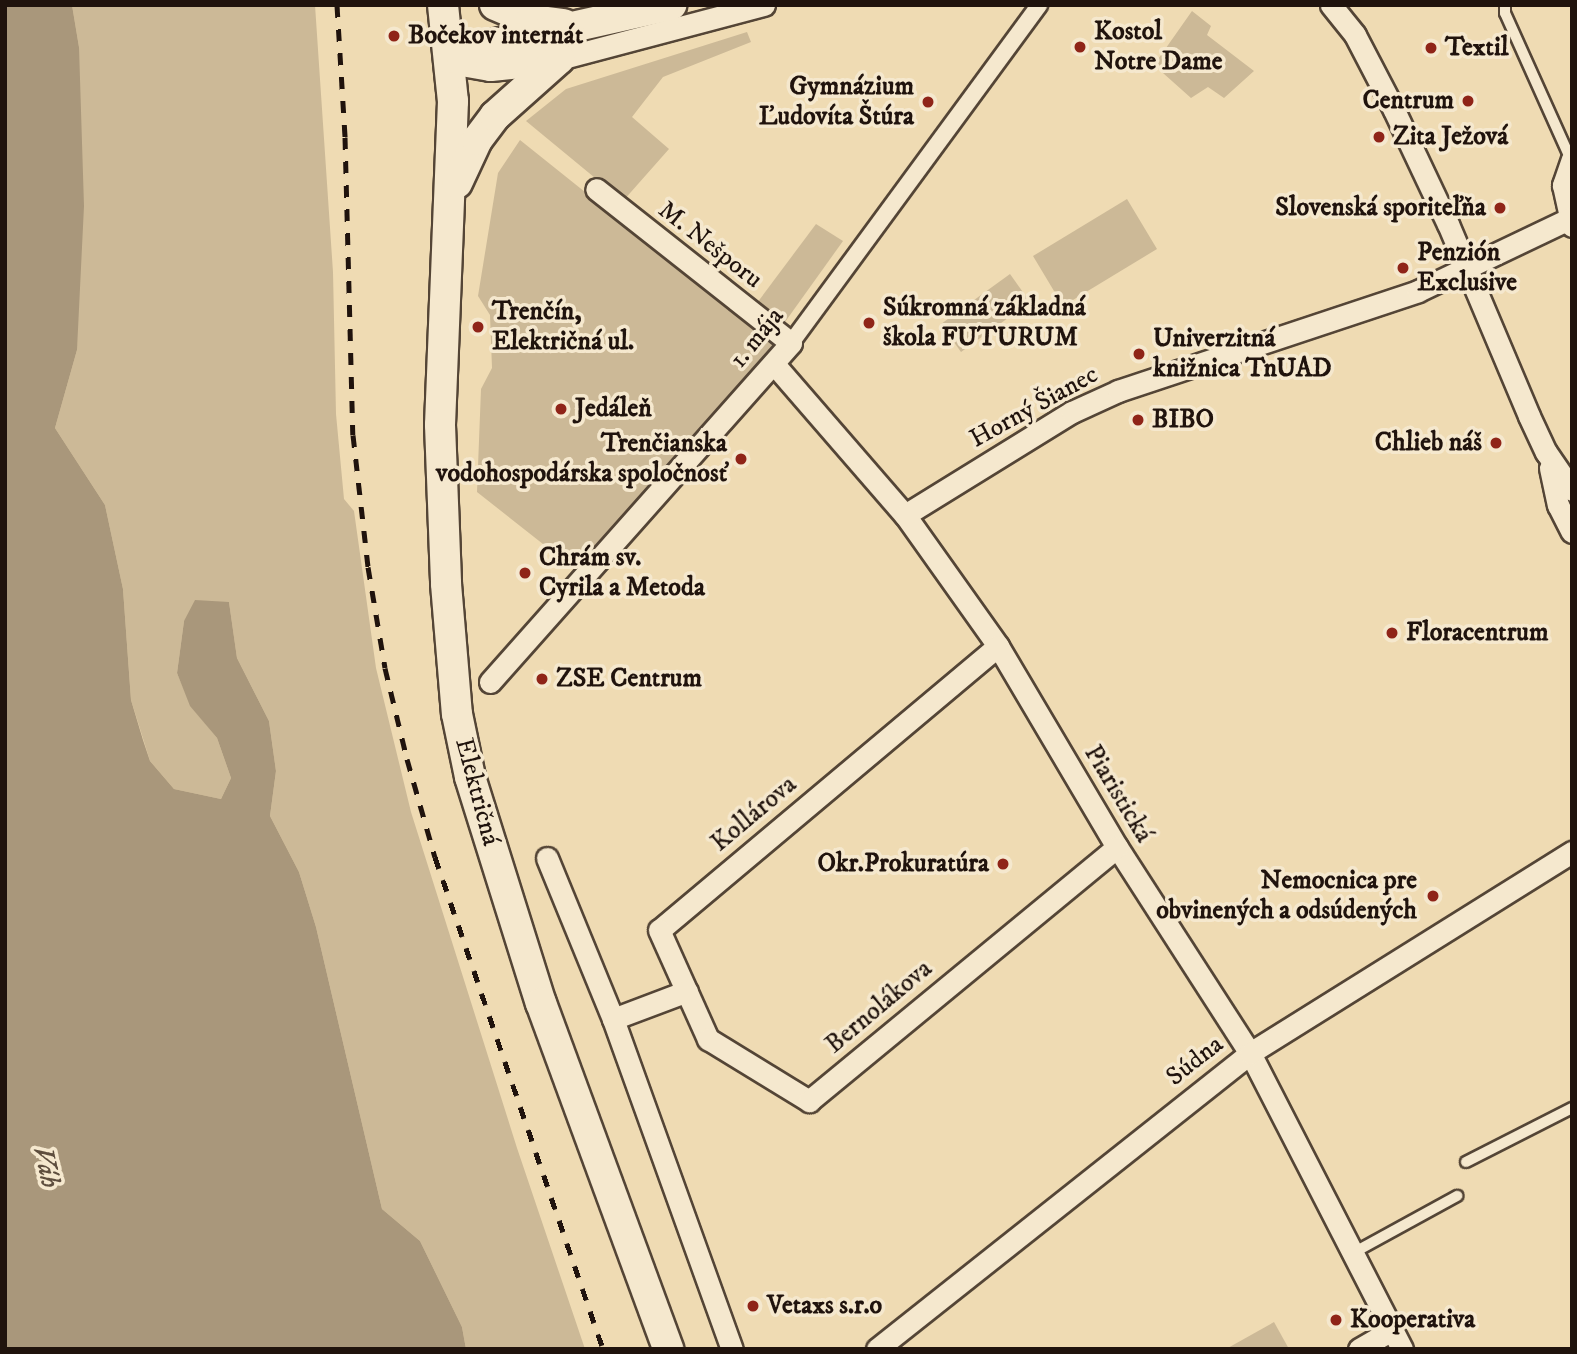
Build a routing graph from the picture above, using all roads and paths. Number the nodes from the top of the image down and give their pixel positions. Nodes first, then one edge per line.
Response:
1 (443, 5) edge
2 (495, 5) edge
3 (671, 5) edge
4 (763, 5) edge
5 (1039, 5) edge
6 (1331, 5) edge
7 (1503, 8) edge
8 (578, 28) junction
9 (449, 58) junction
10 (559, 59) junction
11 (1571, 160) edge
12 (596, 189) dead end
13 (450, 207) junction
14 (1571, 222) edge
15 (1468, 269) junction
16 (791, 343) junction
17 (774, 364) junction
18 (1546, 452) junction
19 (1572, 490) edge
20 (905, 515) junction
21 (1572, 532) edge
22 (998, 646) junction
23 (490, 682) dead end
24 (1117, 847) junction
25 (1572, 852) edge
26 (547, 858) dead end
27 (687, 991) junction
28 (613, 1019) junction
29 (1250, 1053) junction
30 (1572, 1108) edge
31 (1466, 1162) dead end
32 (1457, 1196) dead end
33 (1353, 1253) junction
34 (1397, 1339) edge
35 (668, 1349) edge
36 (732, 1349) edge
37 (877, 1349) edge
38 (1359, 1349) edge

1 - 9 main road
2 - 8 main road
3 - 8 main road
4 - 10 street
5 - 16 street, 1. mája
6 - 15 street
7 - 11 lane
8 - 9 main road
9 - 10 main road
9 - 13 main road
10 - 13 main road
11 - 14 street, Horný Šianec
12 - 16 street, M. Nešporu
13 - 35 main road, Električná
14 - 15 street, Horný Šianec
15 - 18 street
15 - 20 street, Horný Šianec
16 - 17 street, 1. mája
17 - 20 street
17 - 23 street, 1. mája
18 - 19 street
18 - 21 street
20 - 22 street, Piaristická
22 - 24 street, Piaristická
22 - 27 street, Kollárova
24 - 27 street, Bernolákova
24 - 29 street, Piaristická
25 - 29 street, Súdna
26 - 28 street
27 - 28 street
28 - 36 street
29 - 33 street, Piaristická
29 - 37 street, Súdna
30 - 31 lane
32 - 33 lane
33 - 34 street, Piaristická
34 - 38 street, Piaristická

